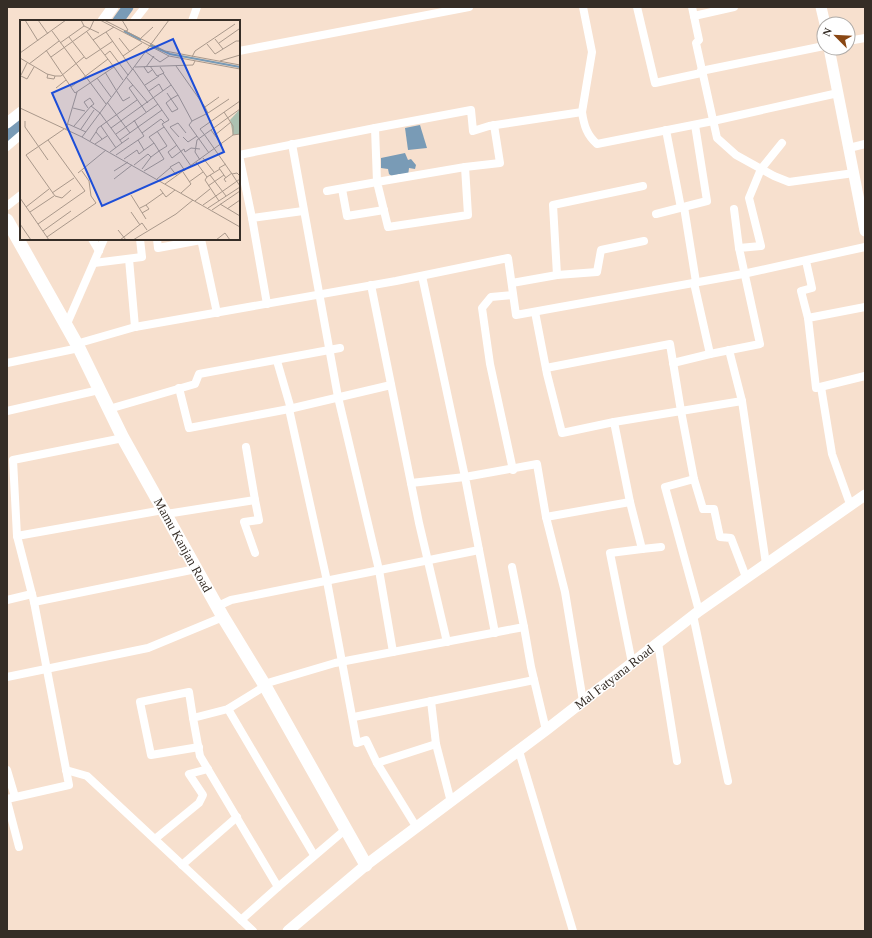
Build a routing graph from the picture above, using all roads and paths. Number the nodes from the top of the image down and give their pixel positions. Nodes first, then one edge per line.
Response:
1 (113, 7) edge
2 (145, 7) edge
3 (197, 7) edge
4 (469, 7) edge
5 (583, 7) edge
6 (637, 7) edge
7 (692, 7) edge
8 (734, 7) edge
9 (694, 16) junction
10 (104, 20) edge
11 (135, 20) edge
12 (192, 20) edge
13 (816, 48) edge
14 (240, 51) edge
15 (831, 56) edge
16 (701, 72) junction
17 (838, 93) junction
18 (582, 112) junction
19 (20, 113) edge
20 (713, 121) junction
21 (7, 123) edge
22 (694, 124) junction
23 (494, 125) junction
24 (375, 128) junction
25 (666, 130) junction
26 (20, 136) edge
27 (782, 143) dead end
28 (292, 144) junction
29 (865, 144) edge
30 (7, 147) edge
31 (848, 148) junction
32 (240, 155) edge
33 (240, 160) edge
34 (465, 167) junction
35 (761, 169) junction
36 (854, 173) junction
37 (377, 182) junction
38 (643, 186) dead end
39 (342, 189) junction
40 (327, 191) dead end
41 (20, 196) edge
42 (862, 202) edge
43 (7, 206) edge
44 (683, 208) junction
45 (734, 209) dead end
46 (384, 210) junction
47 (303, 211) junction
48 (656, 214) dead end
49 (252, 218) junction
50 (7, 220) edge
51 (865, 231) edge
52 (93, 240) edge
53 (104, 240) edge
54 (140, 240) edge
55 (157, 240) edge
56 (201, 240) edge
57 (644, 241) dead end
58 (740, 248) junction
59 (865, 248) edge
60 (99, 252) junction
61 (129, 259) junction
62 (806, 262) junction
63 (94, 263) junction
64 (744, 274) junction
65 (557, 275) junction
66 (422, 276) junction
67 (695, 282) junction
68 (512, 283) junction
69 (371, 285) junction
70 (318, 295) junction
71 (514, 295) junction
72 (267, 304) junction
73 (865, 307) edge
74 (535, 312) junction
75 (217, 313) junction
76 (808, 318) junction
77 (66, 326) junction
78 (135, 327) junction
79 (78, 346) junction
80 (340, 348) dead end
81 (329, 350) junction
82 (729, 350) junction
83 (710, 354) junction
84 (277, 361) junction
85 (7, 363) edge
86 (673, 363) junction
87 (546, 368) junction
88 (865, 376) edge
89 (391, 385) junction
90 (821, 387) junction
91 (180, 388) junction
92 (99, 390) junction
93 (338, 397) junction
94 (742, 401) junction
95 (109, 409) junction
96 (290, 409) junction
97 (7, 411) edge
98 (681, 411) junction
99 (614, 422) junction
100 (123, 438) junction
101 (246, 447) dead end
102 (10, 461) edge
103 (513, 470) junction
104 (465, 477) junction
105 (694, 479) junction
106 (411, 483) junction
107 (865, 495) edge
108 (255, 500) junction
109 (630, 502) junction
110 (850, 504) junction
111 (164, 512) junction
112 (546, 517) junction
113 (17, 536) junction
114 (661, 547) dead end
115 (642, 549) junction
116 (479, 550) junction
117 (255, 553) dead end
118 (428, 560) junction
119 (766, 564) junction
120 (512, 567) dead end
121 (196, 569) junction
122 (379, 570) junction
123 (746, 577) junction
124 (327, 581) junction
125 (33, 598) junction
126 (7, 600) edge
127 (220, 612) junction
128 (696, 613) junction
129 (524, 627) junction
130 (495, 633) junction
131 (447, 642) junction
132 (658, 643) junction
133 (393, 652) junction
134 (341, 662) junction
135 (632, 663) junction
136 (46, 670) junction
137 (7, 677) edge
138 (534, 680) junction
139 (265, 685) junction
140 (431, 701) junction
141 (583, 701) junction
142 (228, 709) junction
143 (354, 717) junction
144 (193, 718) junction
145 (546, 730) junction
146 (436, 744) junction
147 (198, 747) junction
148 (519, 751) junction
149 (677, 761) dead end
150 (377, 762) junction
151 (208, 769) junction
152 (7, 770) edge
153 (66, 770) junction
154 (728, 781) dead end
155 (10, 799) edge
156 (451, 802) junction
157 (237, 817) junction
158 (346, 828) junction
159 (417, 828) junction
160 (155, 839) junction
161 (19, 847) dead end
162 (314, 855) junction
163 (182, 865) junction
164 (366, 865) junction
165 (278, 886) junction
166 (241, 920) junction
167 (253, 931) edge
168 (288, 931) edge
169 (573, 931) edge

1 - 10 main road
2 - 11 street
3 - 12 street
4 - 14 street
5 - 18 street
6 - 16 street
7 - 9 street
8 - 9 street
9 - 16 street
13 - 16 street
15 - 17 main road
16 - 20 street
17 - 20 street
17 - 31 main road
18 - 23 street
18 - 25 street
19 - 21 main road
20 - 22 street
20 - 35 street
22 - 25 street
22 - 44 street
23 - 24 street
23 - 34 street
24 - 28 street
24 - 37 street
25 - 44 street
26 - 30 street
27 - 35 street
28 - 32 street
28 - 47 street
29 - 31 street
31 - 36 main road
33 - 49 street
34 - 37 street
34 - 46 street
35 - 36 street
35 - 58 street
36 - 42 main road
37 - 39 street
37 - 46 street
38 - 65 street
39 - 40 street
39 - 46 street
41 - 43 street
42 - 51 main road
44 - 48 street
44 - 67 street
45 - 58 street
47 - 49 street
47 - 70 street
49 - 72 street
50 - 77 main road, Mamu Kanjan Road
52 - 60 street
53 - 60 street
54 - 61 street
55 - 56 street
56 - 75 street
57 - 65 street
58 - 64 street
59 - 62 street
60 - 63 street
61 - 63 street
61 - 78 street
62 - 64 street
62 - 76 street
63 - 77 street
64 - 67 street
64 - 82 street
65 - 68 street
66 - 68 street
66 - 69 street
66 - 104 street
67 - 74 street
67 - 83 street
68 - 71 street
69 - 70 street
69 - 89 street
70 - 72 street
70 - 81 street
71 - 74 street
71 - 103 street
72 - 75 street
73 - 76 street
74 - 87 street
75 - 78 street
76 - 90 street
77 - 79 main road, Mamu Kanjan Road
78 - 79 street
79 - 85 street
79 - 92 main road, Mamu Kanjan Road
80 - 81 street
81 - 84 street
81 - 93 street
82 - 83 street
82 - 94 street
83 - 86 street
84 - 91 street
84 - 96 street
86 - 87 street
86 - 98 street
87 - 99 street
88 - 90 street
89 - 93 street
89 - 106 street
90 - 110 street
91 - 95 street
91 - 96 street
92 - 95 main road, Mamu Kanjan Road
92 - 97 street
93 - 96 street
93 - 122 street
94 - 98 street
94 - 119 street
95 - 100 main road, Mamu Kanjan Road
96 - 124 street
98 - 99 street
98 - 105 street
99 - 109 street
100 - 102 street
100 - 111 main road, Mamu Kanjan Road
101 - 108 street
102 - 113 street
103 - 104 street
103 - 112 street
104 - 106 street
104 - 116 street
105 - 123 street
105 - 128 street
106 - 118 street
107 - 110 main road, Mal Fatyana Road
108 - 111 street
108 - 117 street
109 - 112 street
109 - 115 street
110 - 119 main road, Mal Fatyana Road
111 - 113 street
111 - 121 main road, Mamu Kanjan Road
112 - 141 street
113 - 125 street
114 - 115 street
115 - 135 street
116 - 118 street
116 - 130 street
118 - 122 street
118 - 131 street
119 - 123 main road, Mal Fatyana Road
120 - 129 street
121 - 125 street
121 - 127 main road, Mamu Kanjan Road
122 - 124 street
122 - 133 street
123 - 128 main road, Mal Fatyana Road
124 - 127 street
124 - 134 street
125 - 126 street
125 - 136 street
127 - 136 street
127 - 139 main road, Mamu Kanjan Road
128 - 132 main road, Mal Fatyana Road
128 - 154 street
129 - 130 street
129 - 138 street
130 - 131 street
131 - 133 street
132 - 135 main road, Mal Fatyana Road
132 - 149 street
133 - 134 street
134 - 139 street
134 - 143 street
135 - 141 main road, Mal Fatyana Road
136 - 137 street
136 - 153 street
138 - 140 street
138 - 145 street
139 - 142 street
139 - 158 main road, Mamu Kanjan Road
140 - 143 street
140 - 146 street
141 - 145 main road, Mal Fatyana Road
142 - 144 street
142 - 162 street
143 - 150 street
144 - 147 street
144 - 147 street
145 - 148 main road, Mal Fatyana Road
146 - 150 street
146 - 156 street
147 - 151 street
148 - 156 main road, Mal Fatyana Road
148 - 169 street
150 - 159 street
151 - 157 street
151 - 160 street
152 - 155 street
153 - 155 street
153 - 160 street
155 - 161 street
156 - 159 main road, Mal Fatyana Road
157 - 163 street
157 - 165 street
158 - 162 street
158 - 164 main road, Mamu Kanjan Road
159 - 164 main road, Mal Fatyana Road
160 - 163 street
162 - 165 street
163 - 166 street
164 - 168 main road, Mal Fatyana Road
165 - 166 street
166 - 167 street

